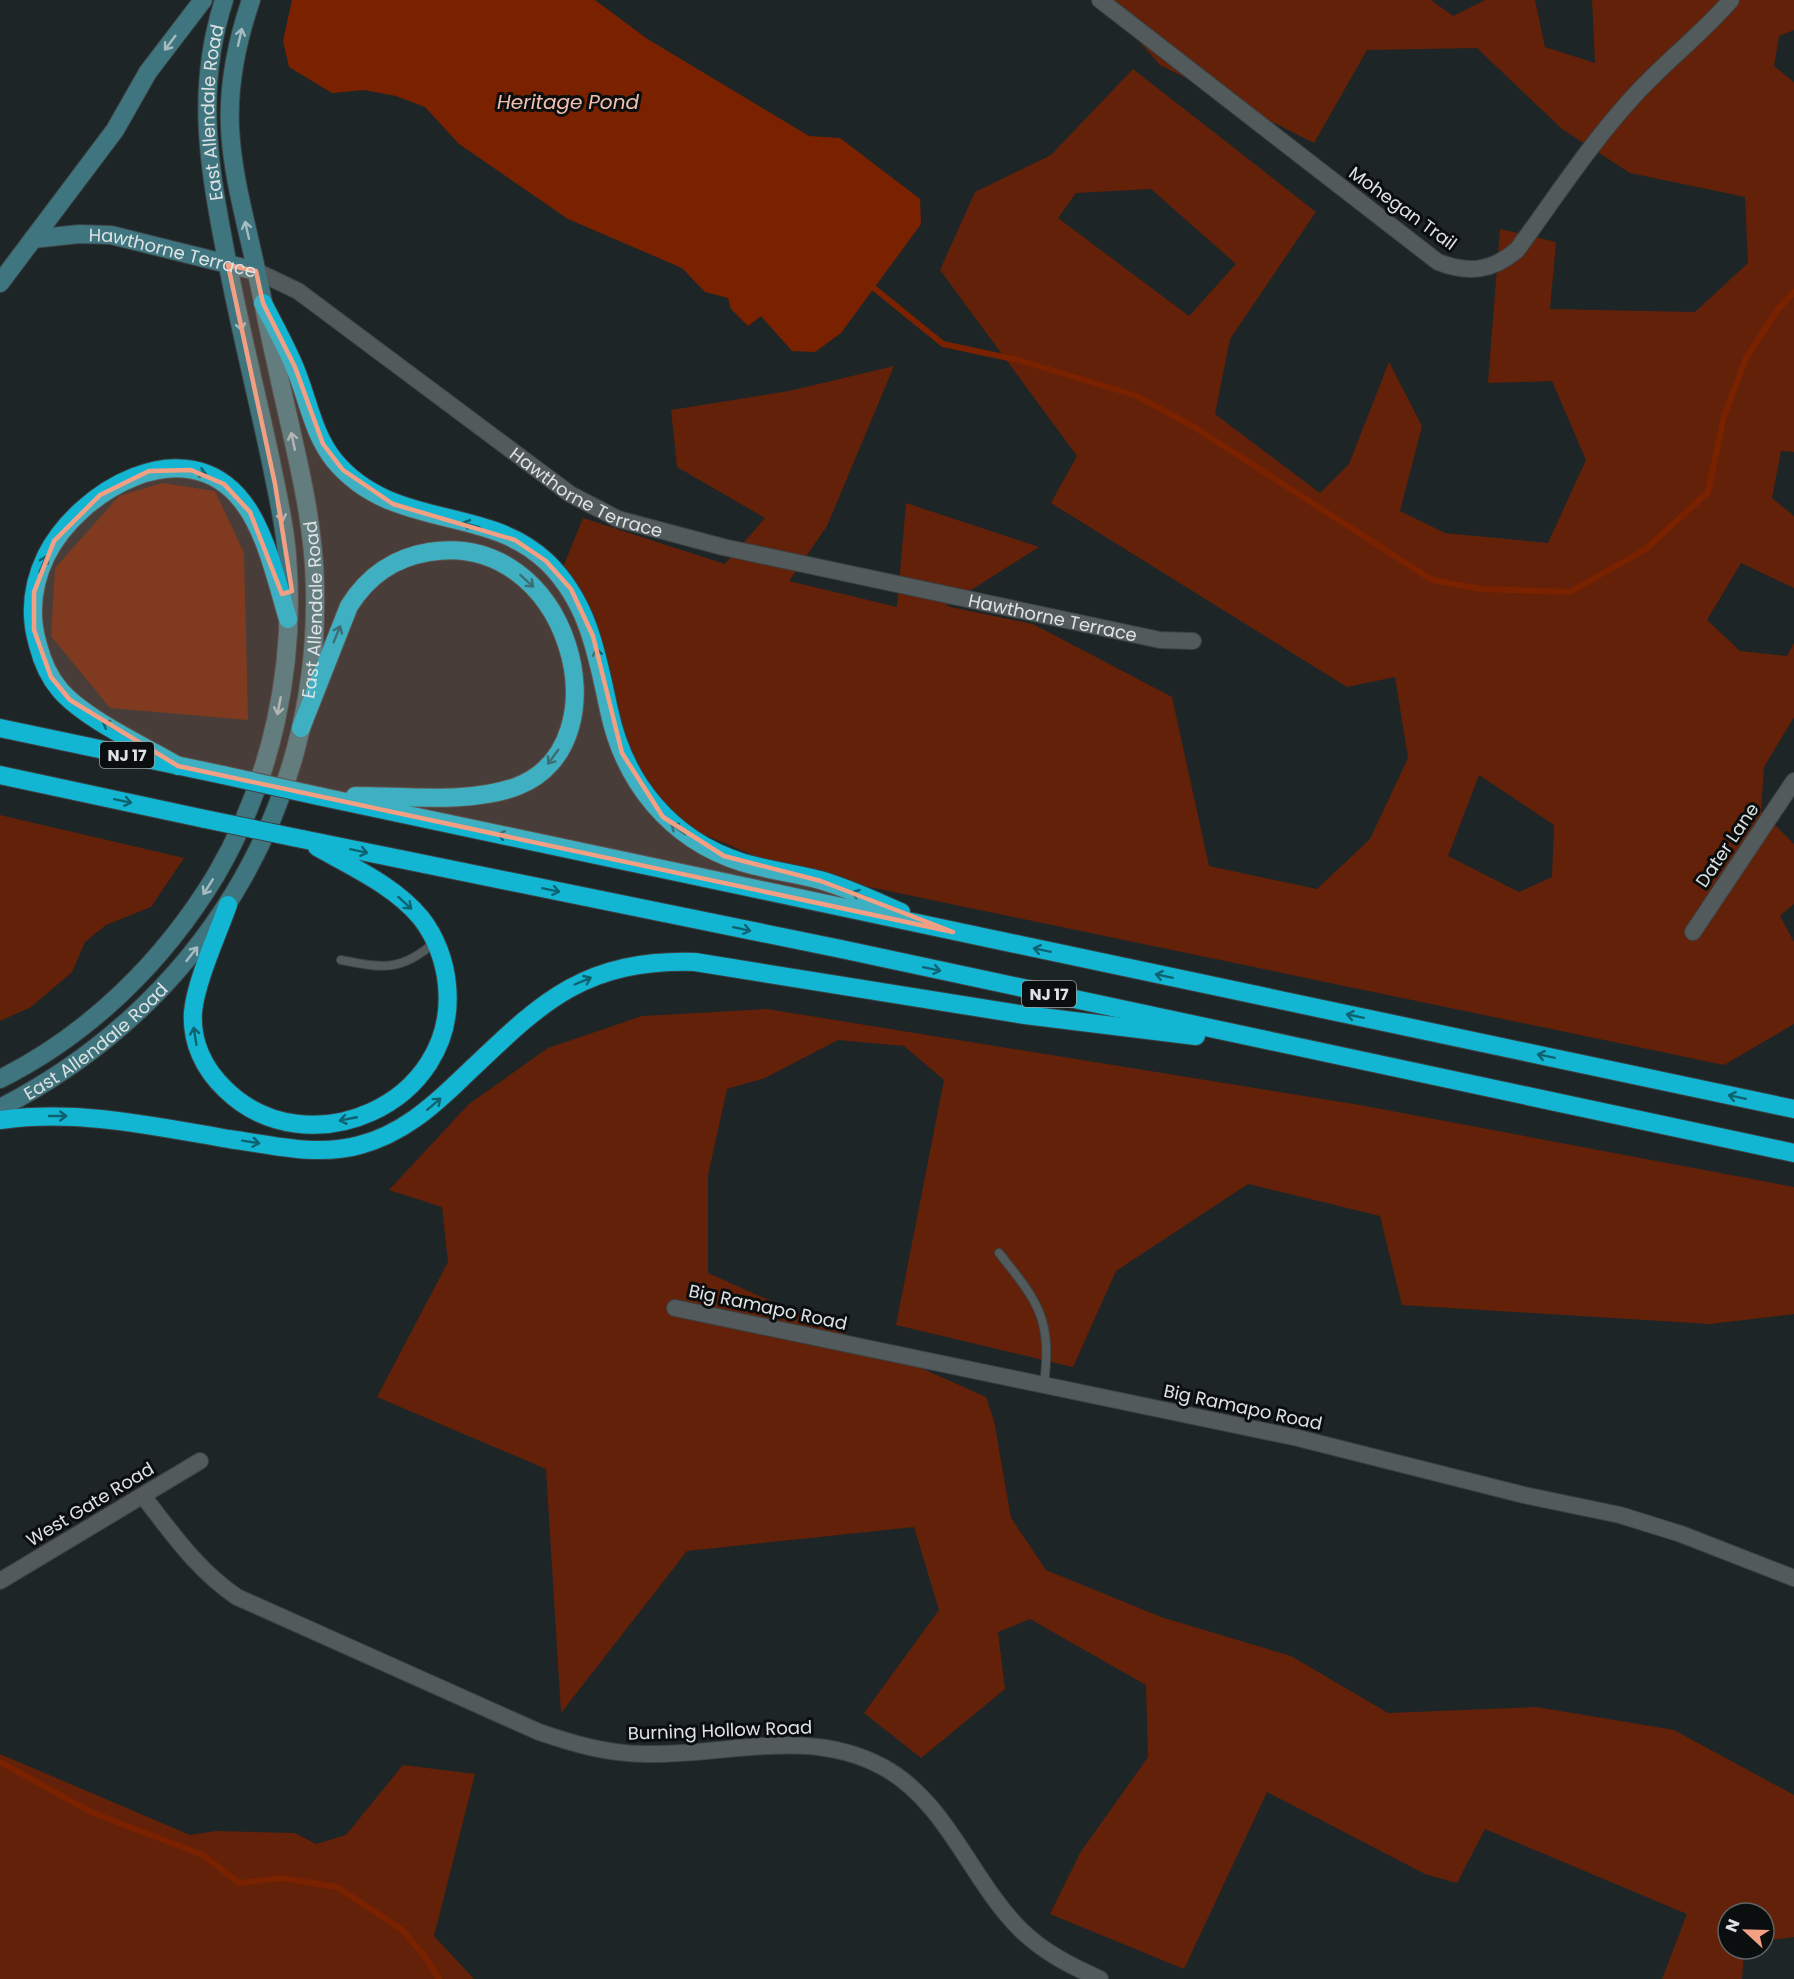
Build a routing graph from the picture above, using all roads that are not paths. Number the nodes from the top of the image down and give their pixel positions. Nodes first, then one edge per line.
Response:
1 (203, 0) edge
2 (224, 0) edge
3 (251, 0) edge
4 (1100, 0) edge
5 (1731, 0) edge
6 (33, 239) junction
7 (228, 265) junction
8 (256, 271) junction
9 (0, 283) edge
10 (263, 303) junction
11 (288, 620) junction
12 (1193, 641) dead end
13 (0, 720) edge
14 (0, 728) edge
15 (301, 728) junction
16 (32, 735) junction
17 (178, 766) junction
18 (0, 775) edge
19 (1794, 781) edge
20 (0, 786) edge
21 (66, 788) junction
22 (318, 796) junction
23 (302, 839) junction
24 (228, 905) junction
25 (953, 932) junction
26 (1693, 932) dead end
27 (435, 942) junction
28 (341, 960) dead end
29 (1311, 1050) junction
30 (0, 1079) edge
31 (0, 1108) edge
32 (1794, 1109) edge
33 (0, 1120) edge
34 (1794, 1153) edge
35 (999, 1253) dead end
36 (675, 1308) dead end
37 (1044, 1385) junction
38 (200, 1461) dead end
39 (143, 1496) junction
40 (1794, 1578) edge
41 (0, 1581) edge
42 (1100, 1979) edge

1 -> 6 main road
2 - 7 main road, East Allendale Road
8 -> 3 main road, East Allendale Road
4 - 5 street, Mohegan Trail
6 - 7 main road, Hawthorne Terrace
6 - 9 main road
7 - 8 main road, Hawthorne Terrace
7 -> 11 main road, East Allendale Road
8 - 10 main road, East Allendale Road
8 - 12 street, Hawthorne Terrace
15 -> 10 main road, East Allendale Road
25 -> 10 highway
17 -> 11 highway
11 -> 30 main road, East Allendale Road
13 - 16 highway
14 - 16 highway, NJ 17
15 -> 22 highway
15 - 24 main road, East Allendale Road
16 - 17 highway, NJ 17
17 - 22 highway, NJ 17, bridge
18 - 21 highway, NJ 17
19 - 26 street, Dater Lane
20 - 21 highway
21 -> 23 highway, NJ 17, bridge
25 -> 22 highway, NJ 17
23 -> 27 highway
23 -> 29 highway, NJ 17
27 -> 24 highway
31 -> 24 main road, East Allendale Road
32 -> 25 highway, NJ 17
27 - 28 lane
33 -> 29 highway
29 - 34 highway, NJ 17
35 - 37 lane
36 - 37 street, Big Ramapo Road
37 - 40 street, Big Ramapo Road
38 - 39 street, West Gate Road
39 - 41 street, West Gate Road
39 - 42 street, Burning Hollow Road

